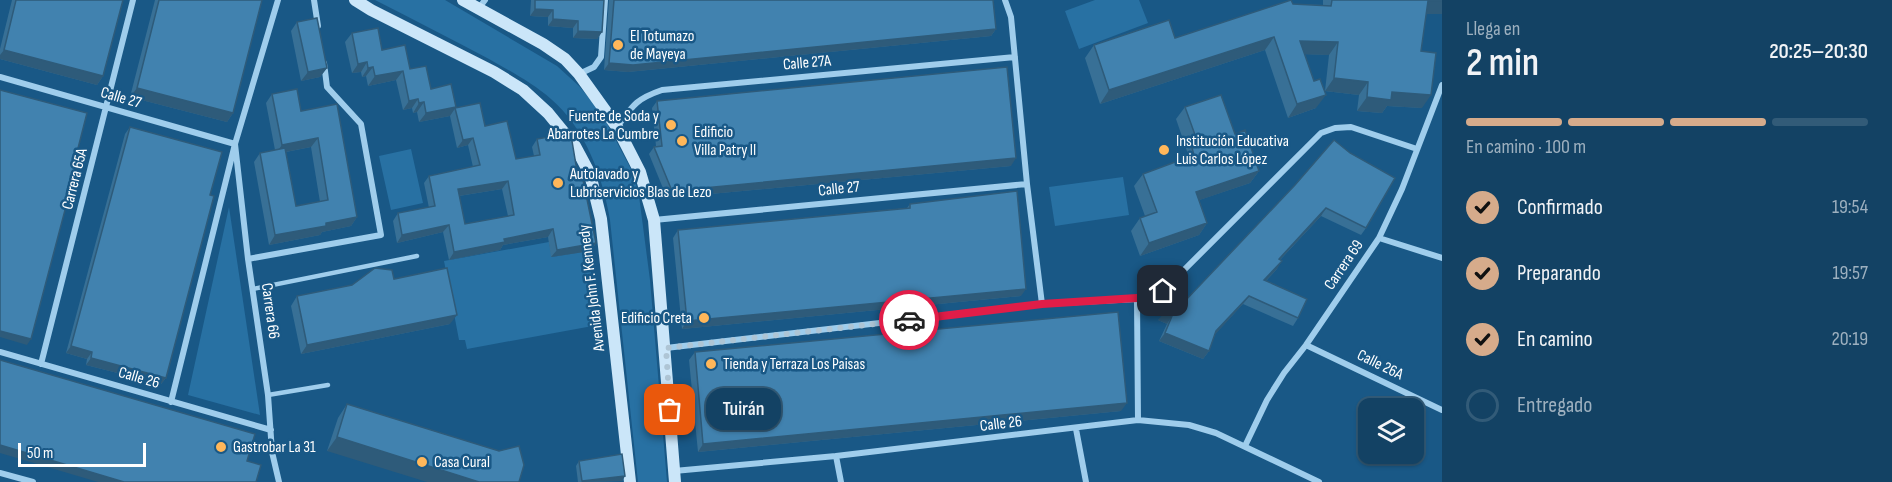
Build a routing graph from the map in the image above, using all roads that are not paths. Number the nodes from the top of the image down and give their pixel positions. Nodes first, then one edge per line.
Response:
1 (133, 0) edge
2 (278, 0) edge
3 (314, 0) edge
4 (355, 0) edge
5 (463, 0) edge
6 (605, 0) edge
7 (1005, 0) edge
8 (482, 4) edge
9 (318, 28) edge
10 (322, 52) edge
11 (1016, 57) junction
12 (579, 74) junction
13 (0, 78) edge
14 (1442, 85) edge
15 (107, 108) junction
16 (617, 127) junction
17 (235, 144) junction
18 (1417, 149) junction
19 (1027, 184) junction
20 (654, 220) junction
21 (1379, 238) junction
22 (417, 256) dead end
23 (1442, 258) edge
24 (248, 259) junction
25 (253, 289) junction
26 (1137, 298) junction
27 (1042, 304) junction
28 (1306, 345) junction
29 (666, 348) junction
30 (0, 352) edge
31 (41, 364) junction
32 (328, 385) dead end
33 (268, 395) junction
34 (171, 402) junction
35 (1442, 410) edge
36 (1138, 420) junction
37 (1076, 429) junction
38 (271, 430) junction
39 (1245, 446) junction
40 (836, 456) junction
41 (0, 473) edge
42 (674, 477) edge
43 (33, 482) edge
44 (279, 482) edge
45 (630, 482) edge
46 (841, 482) edge
47 (1086, 482) edge
48 (1319, 482) edge

1 - 15 street, Carrera 65A
2 - 17 street, Carrera 66
3 - 9 street
4 - 45 street, Avenida John F. Kennedy
5 - 8 street
6 - 12 street
7 - 11 street
8 - 12 street
10 - 24 street
11 - 16 street, Calle 27A
11 - 19 street
12 - 16 street
13 - 15 street, Calle 27
14 - 18 street, Carrera 69
15 - 17 street, Calle 27
15 - 31 street, Carrera 65A
16 - 20 street
17 - 24 street, Carrera 66
17 - 34 street, Carrera 66
18 - 21 street, Carrera 69
18 - 26 street
19 - 20 street, Calle 27
19 - 27 street
20 - 29 street
21 - 23 street
21 - 28 street, Carrera 69
22 - 25 lane
24 - 25 street, Carrera 66
25 - 33 street, Carrera 66
26 - 27 street
26 - 36 street
27 - 29 street
28 - 35 street, Calle 26A
28 - 39 street, Carrera 69
29 - 42 street
30 - 31 street, Calle 26
31 - 34 street, Calle 26
32 - 33 lane
33 - 38 street, Carrera 66
34 - 38 street, Calle 26
36 - 37 street, Calle 26
36 - 39 street, Calle 26
37 - 40 street, Calle 26
37 - 47 street
38 - 44 street, Carrera 66
39 - 48 street, Calle 26
40 - 42 street, Calle 26
40 - 46 street
41 - 43 street

